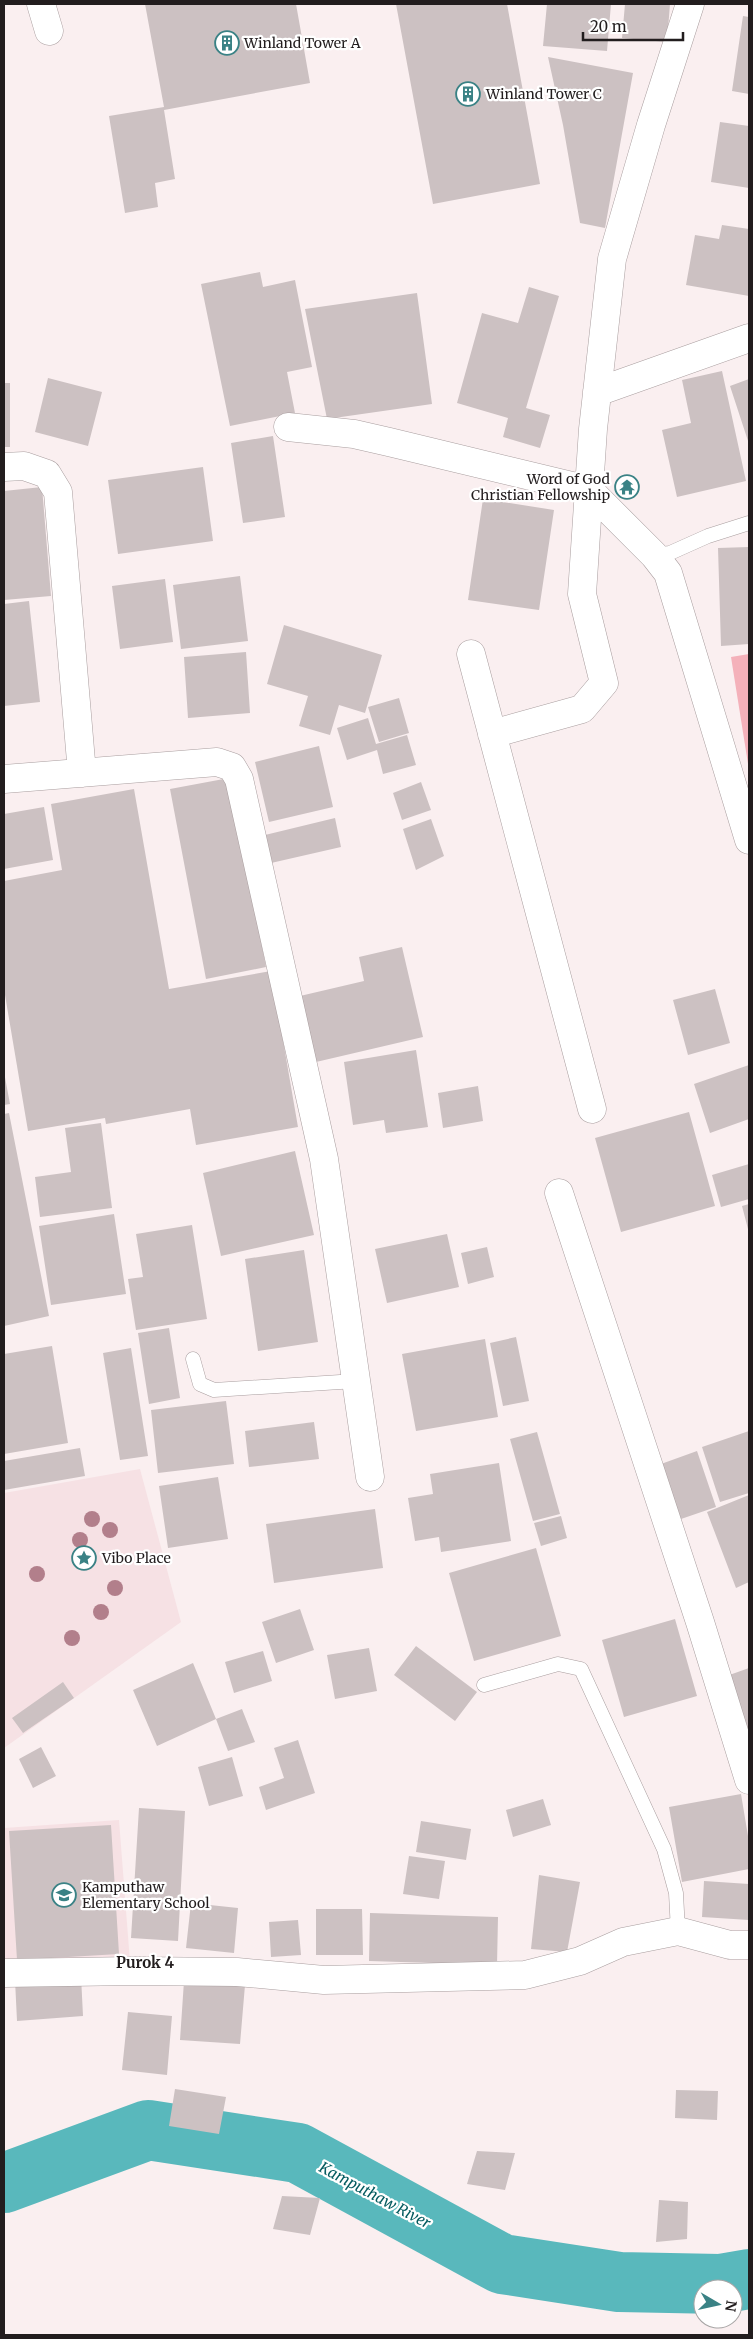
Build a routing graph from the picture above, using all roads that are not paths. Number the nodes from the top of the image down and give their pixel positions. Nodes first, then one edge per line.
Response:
1 (41, 4) edge
2 (690, 4) edge
3 (49, 31) dead end
4 (749, 338) edge
5 (597, 392) junction
6 (288, 427) dead end
7 (4, 467) edge
8 (589, 490) junction
9 (749, 523) edge
10 (654, 555) junction
11 (471, 654) dead end
12 (492, 734) junction
13 (82, 773) junction
14 (4, 779) edge
15 (749, 840) edge
16 (592, 1109) dead end
17 (560, 1193) dead end
18 (193, 1359) dead end
19 (356, 1381) junction
20 (370, 1477) dead end
21 (484, 1685) dead end
22 (749, 1780) edge
23 (678, 1931) junction
24 (749, 1945) edge
25 (4, 1973) edge

1 - 3 street
2 - 5 street
4 - 5 street
5 - 8 street
6 - 8 street
7 - 13 street
8 - 10 street
8 - 12 street
9 - 10 lane
10 - 15 street
11 - 12 street
12 - 16 street
13 - 14 street
13 - 19 street
17 - 22 street
18 - 19 lane
19 - 20 street
21 - 23 lane
23 - 24 street
23 - 25 street

